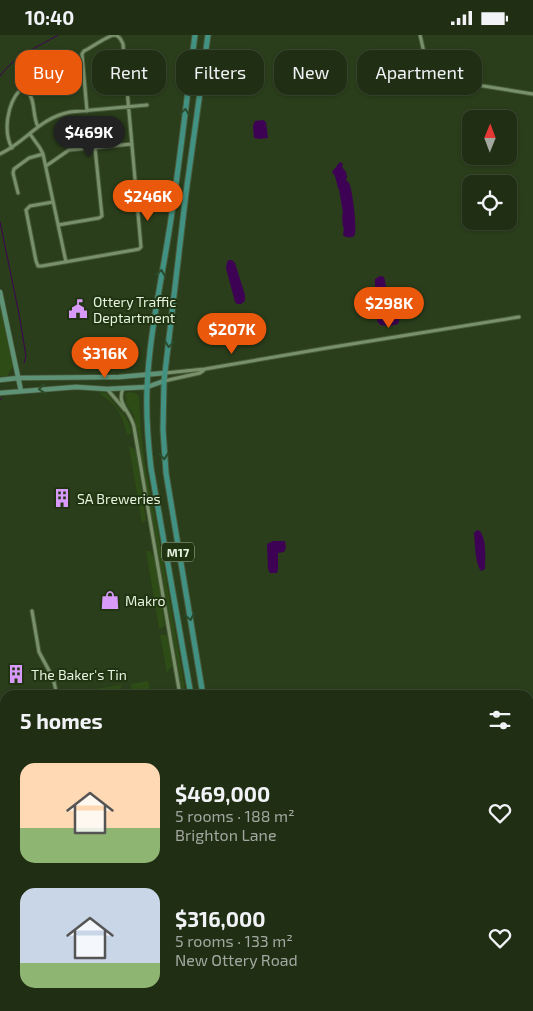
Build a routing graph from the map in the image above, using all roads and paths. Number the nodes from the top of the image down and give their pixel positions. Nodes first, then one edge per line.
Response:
1 (195, 35) edge
2 (208, 35) edge
3 (420, 35) edge
4 (533, 95) edge
5 (147, 105) dead end
6 (128, 107) junction
7 (87, 111) junction
8 (38, 127) junction
9 (30, 133) junction
10 (132, 144) junction
11 (12, 148) junction
12 (95, 148) junction
13 (0, 154) edge
14 (43, 154) junction
15 (46, 167) junction
16 (18, 193) dead end
17 (53, 202) junction
18 (58, 225) junction
19 (66, 262) junction
20 (0, 292) edge
21 (519, 317) dead end
22 (205, 369) junction
23 (165, 373) junction
24 (148, 375) junction
25 (18, 378) junction
26 (0, 380) edge
27 (164, 381) junction
28 (147, 387) junction
29 (123, 388) junction
30 (106, 389) junction
31 (20, 391) junction
32 (0, 393) edge
33 (127, 411) junction
34 (32, 611) dead end
35 (56, 690) edge
36 (179, 690) edge
37 (190, 690) edge
38 (202, 690) edge

24 -> 1 main road, M17
2 -> 23 main road, M17
3 - 4 street
5 - 6 street
6 - 7 street
6 - 7 street
6 - 10 street
7 - 8 street
8 - 9 street
8 - 11 street
9 - 11 street
9 - 14 street
10 - 12 street
10 - 19 street
11 - 13 street
12 - 15 street
12 - 18 street
14 - 15 street
14 - 16 street
15 - 17 street
17 - 18 street
17 - 19 street
18 - 19 street
20 - 25 main road
21 - 22 street
22 - 23 street
22 - 27 street
23 - 24 main road
23 - 27 main road, M17
24 - 25 main road
24 - 28 main road, M17
25 - 26 main road
25 - 31 main road
27 - 28 main road
27 -> 38 main road, M17
28 - 29 main road
28 - 37 main road, M17
29 - 30 main road
29 - 33 street
30 -> 31 main road
30 - 33 street
31 - 32 main road
33 - 36 street
34 - 35 street

